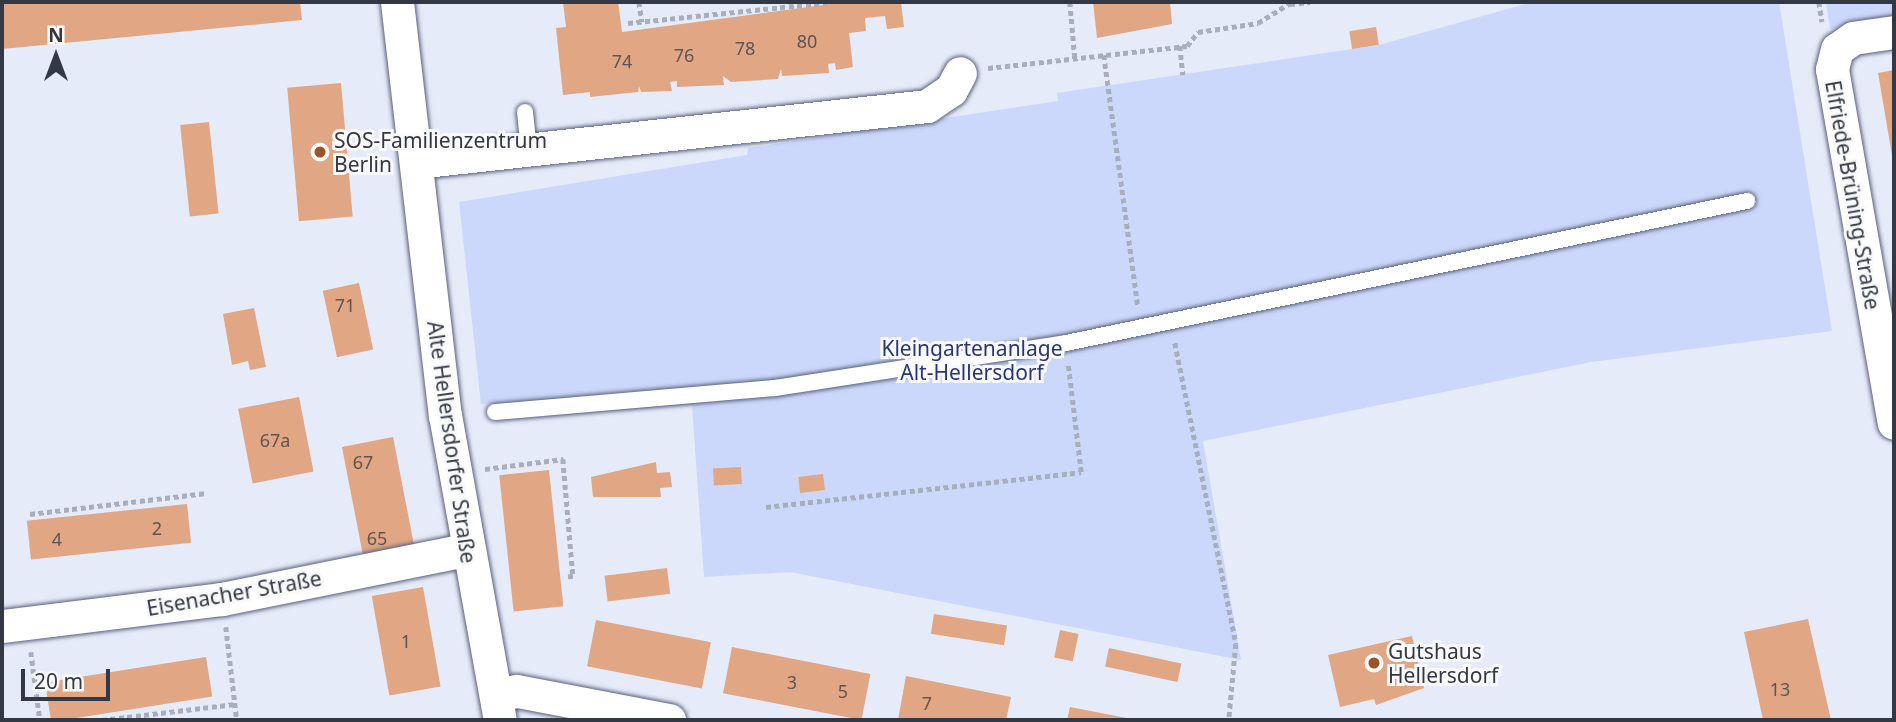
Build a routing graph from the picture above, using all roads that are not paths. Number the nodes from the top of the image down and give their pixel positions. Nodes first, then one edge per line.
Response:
1 (397, 2) edge
2 (1894, 32) edge
3 (960, 73) road end
4 (524, 112) dead end
5 (529, 149) junction
6 (416, 162) junction
7 (1747, 201) dead end
8 (495, 412) dead end
9 (1894, 423) edge
10 (465, 550) junction
11 (16, 632) edge
12 (500, 707) edge
13 (669, 720) edge

1 - 6 street, Alte Hellersdorfer Straße
2 - 9 street, Elfriede-Brüning-Straße
3 - 5 street
4 - 5 lane
5 - 6 street
6 - 10 street, Alte Hellersdorfer Straße
7 - 8 lane
10 - 11 street, Eisenacher Straße
10 - 12 street, Alte Hellersdorfer Straße
12 - 13 street

